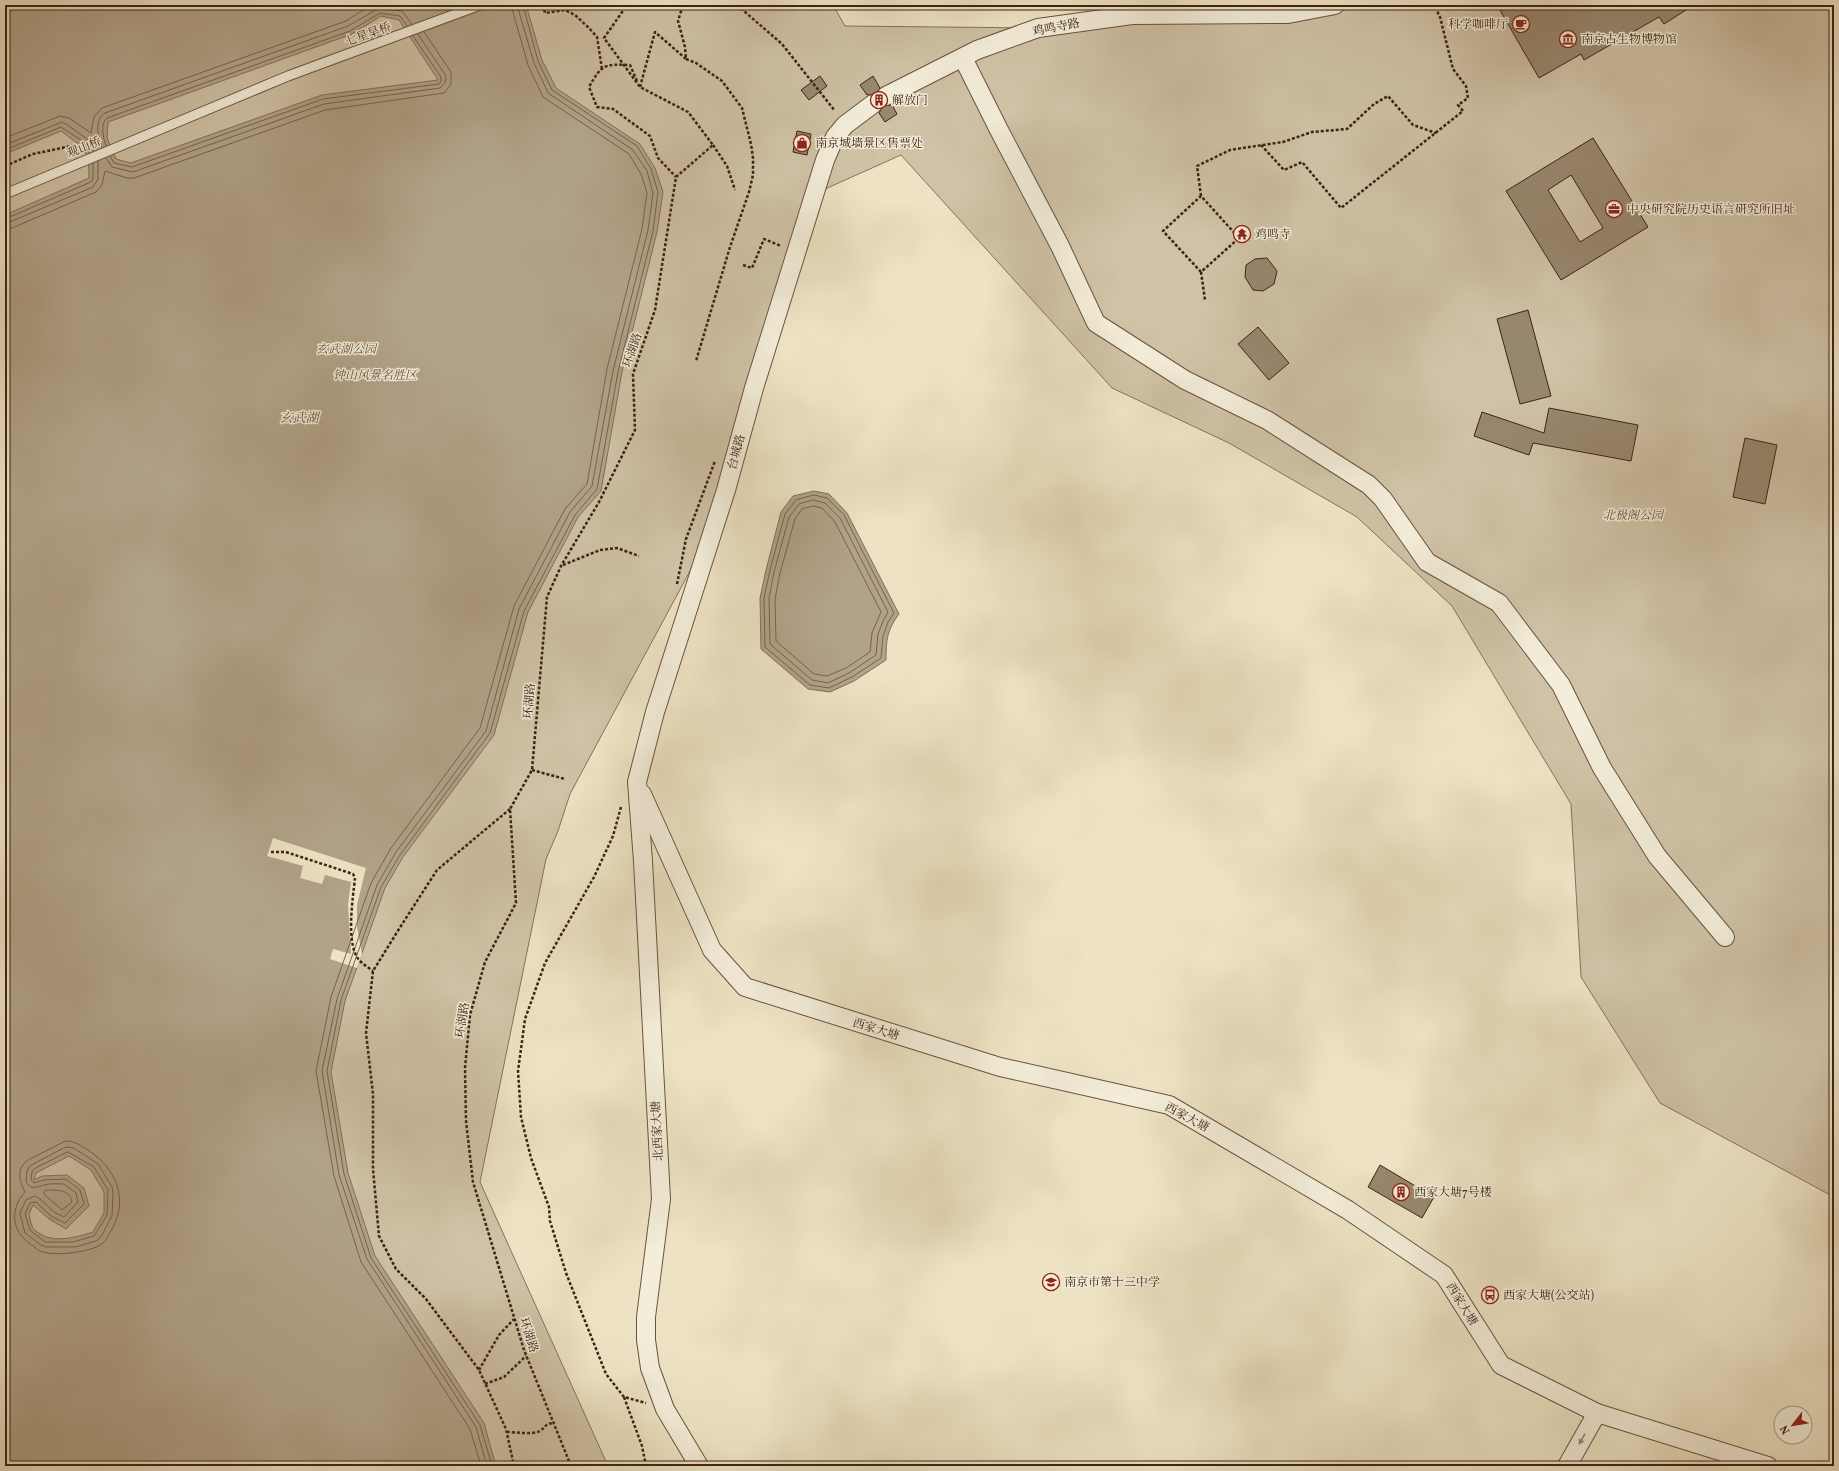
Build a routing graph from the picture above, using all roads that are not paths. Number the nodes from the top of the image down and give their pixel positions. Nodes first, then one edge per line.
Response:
1 (480, 5) edge
2 (1335, 5) edge
3 (963, 58) junction
4 (841, 120) joint
5 (115, 147) joint
6 (5, 194) edge
7 (637, 782) junction
8 (1725, 937) dead end
9 (1597, 1413) junction
10 (699, 1466) edge
11 (1567, 1466) edge
12 (1768, 1466) edge

1 - 5 lane, 七星旱桥
2 - 3 street, 鸡鸣寺路
3 - 4 street, 鸡鸣寺路
3 - 8 street
4 - 7 street, 台城路
5 - 6 lane, 观山桥
7 - 9 street, 西家大塘
7 - 10 street, 北西家大塘
9 -> 11 street
9 - 12 street, 西家大塘

